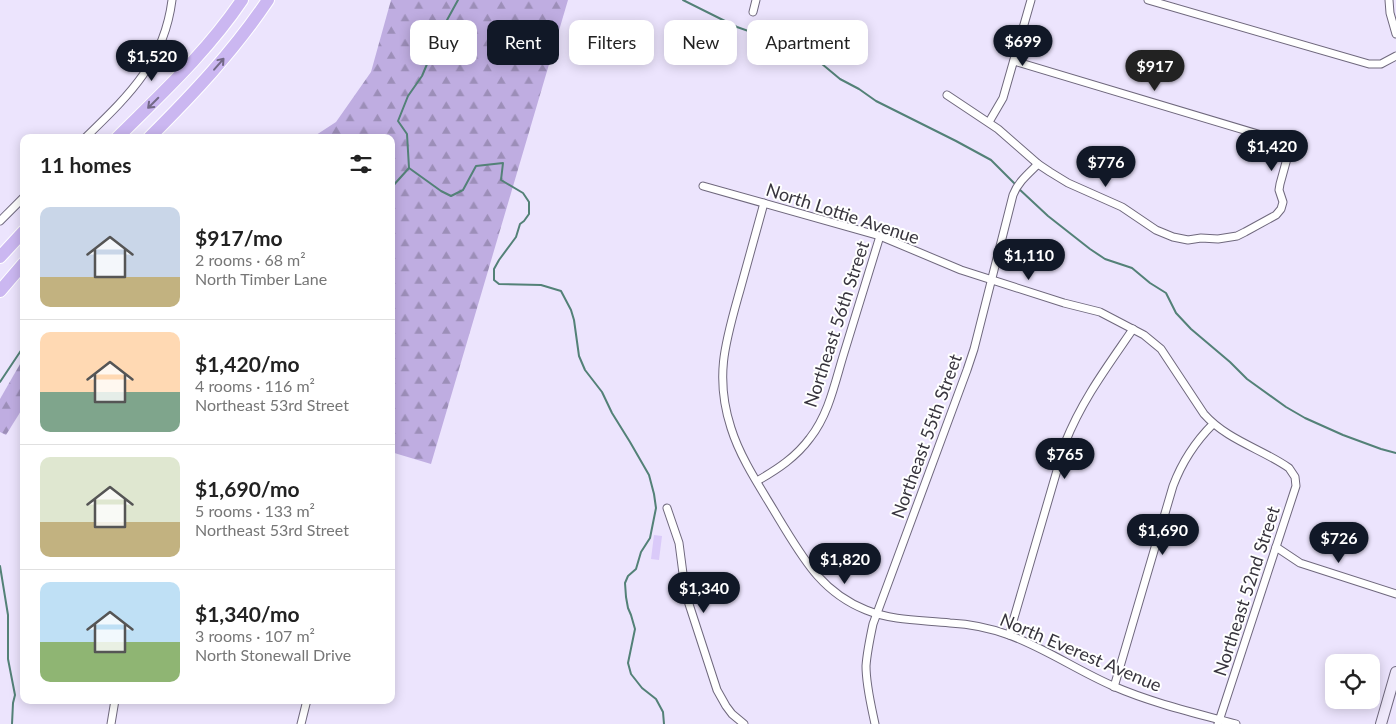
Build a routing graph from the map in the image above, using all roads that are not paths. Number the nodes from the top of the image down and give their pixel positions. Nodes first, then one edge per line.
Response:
1 (172, 0) edge
2 (242, 0) edge
3 (268, 0) edge
4 (756, 0) edge
5 (1031, 0) edge
6 (1148, 0) edge
7 (1389, 0) edge
8 (753, 12) dead end
9 (1396, 34) edge
10 (1396, 56) edge
11 (1014, 61) junction
12 (947, 95) dead end
13 (989, 122) junction
14 (89, 134) edge
15 (122, 134) edge
16 (153, 134) edge
17 (1038, 164) junction
18 (703, 186) dead end
19 (20, 201) edge
20 (764, 203) junction
21 (0, 221) edge
22 (20, 235) edge
23 (880, 236) junction
24 (0, 257) edge
25 (20, 268) edge
26 (991, 280) junction
27 (0, 291) edge
28 (1133, 330) junction
29 (1213, 424) junction
30 (1293, 472) joint
31 (757, 481) junction
32 (667, 508) dead end
33 (1276, 547) junction
34 (1396, 594) edge
35 (877, 614) junction
36 (1009, 635) junction
37 (1396, 672) edge
38 (1114, 686) junction
39 (114, 704) edge
40 (306, 704) edge
41 (1218, 722) edge
42 (111, 724) edge
43 (301, 724) edge
44 (744, 724) edge
45 (875, 724) edge
46 (1236, 724) edge
47 (1381, 724) edge

1 - 14 street
2 -> 15 highway
16 -> 3 highway
4 - 8 street
5 - 11 street
6 - 10 street
7 - 9 street
11 - 13 street
11 - 17 street
12 - 13 street
13 - 17 street
17 - 26 street, Northeast 55th Street
18 - 20 street, North Lottie Avenue
19 - 21 street
20 - 23 street, North Lottie Avenue
20 - 31 street, North Everest Avenue
22 - 24 highway
23 - 26 street, North Lottie Avenue
23 - 31 street, Northeast 56th Street
25 - 27 highway
26 - 28 street, North Lottie Avenue
26 - 35 street, Northeast 55th Street
28 - 29 street, North Lottie Avenue
28 - 36 street
29 - 30 street, North Lottie Avenue
29 - 38 street
30 - 33 street, Northeast 52nd Street
31 - 35 street, North Everest Avenue
32 - 44 street
33 - 34 street
33 - 41 street, Northeast 52nd Street
35 - 36 street, North Everest Avenue
35 - 45 street, Northeast 55th Street
36 - 38 street, North Everest Avenue
37 - 47 street
38 - 41 street, North Everest Avenue
39 - 42 street
40 - 43 street
41 - 46 street, North Everest Avenue

